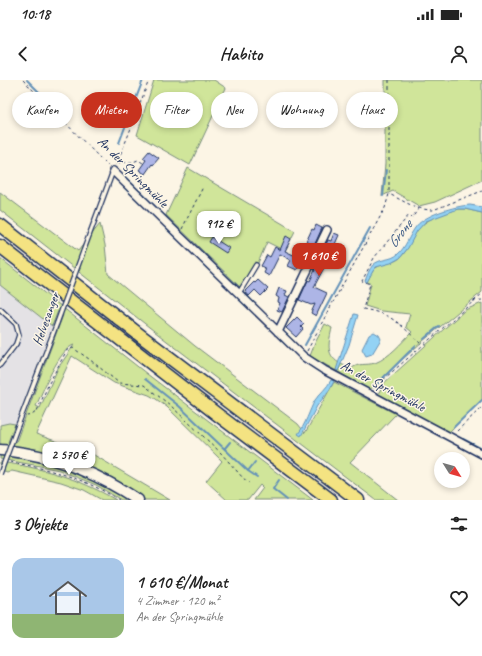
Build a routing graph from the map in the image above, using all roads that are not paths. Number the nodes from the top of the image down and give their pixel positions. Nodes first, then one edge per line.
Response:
1 (113, 171) joint
2 (0, 225) edge
3 (327, 230) dead end
4 (0, 246) edge
5 (256, 265) dead end
6 (239, 293) junction
7 (0, 309) edge
8 (278, 332) junction
9 (0, 365) edge
10 (0, 450) edge
11 (482, 454) edge
12 (0, 474) edge
13 (138, 500) edge
14 (331, 500) edge
15 (358, 500) edge

1 - 6 street, An der Springmühle
1 - 12 lane, Helvesanger, bridge
2 - 15 highway
3 - 8 street
4 - 14 highway
5 - 6 lane
6 - 8 street, An der Springmühle
7 - 9 lane
8 - 11 street, An der Springmühle
10 - 13 main road

